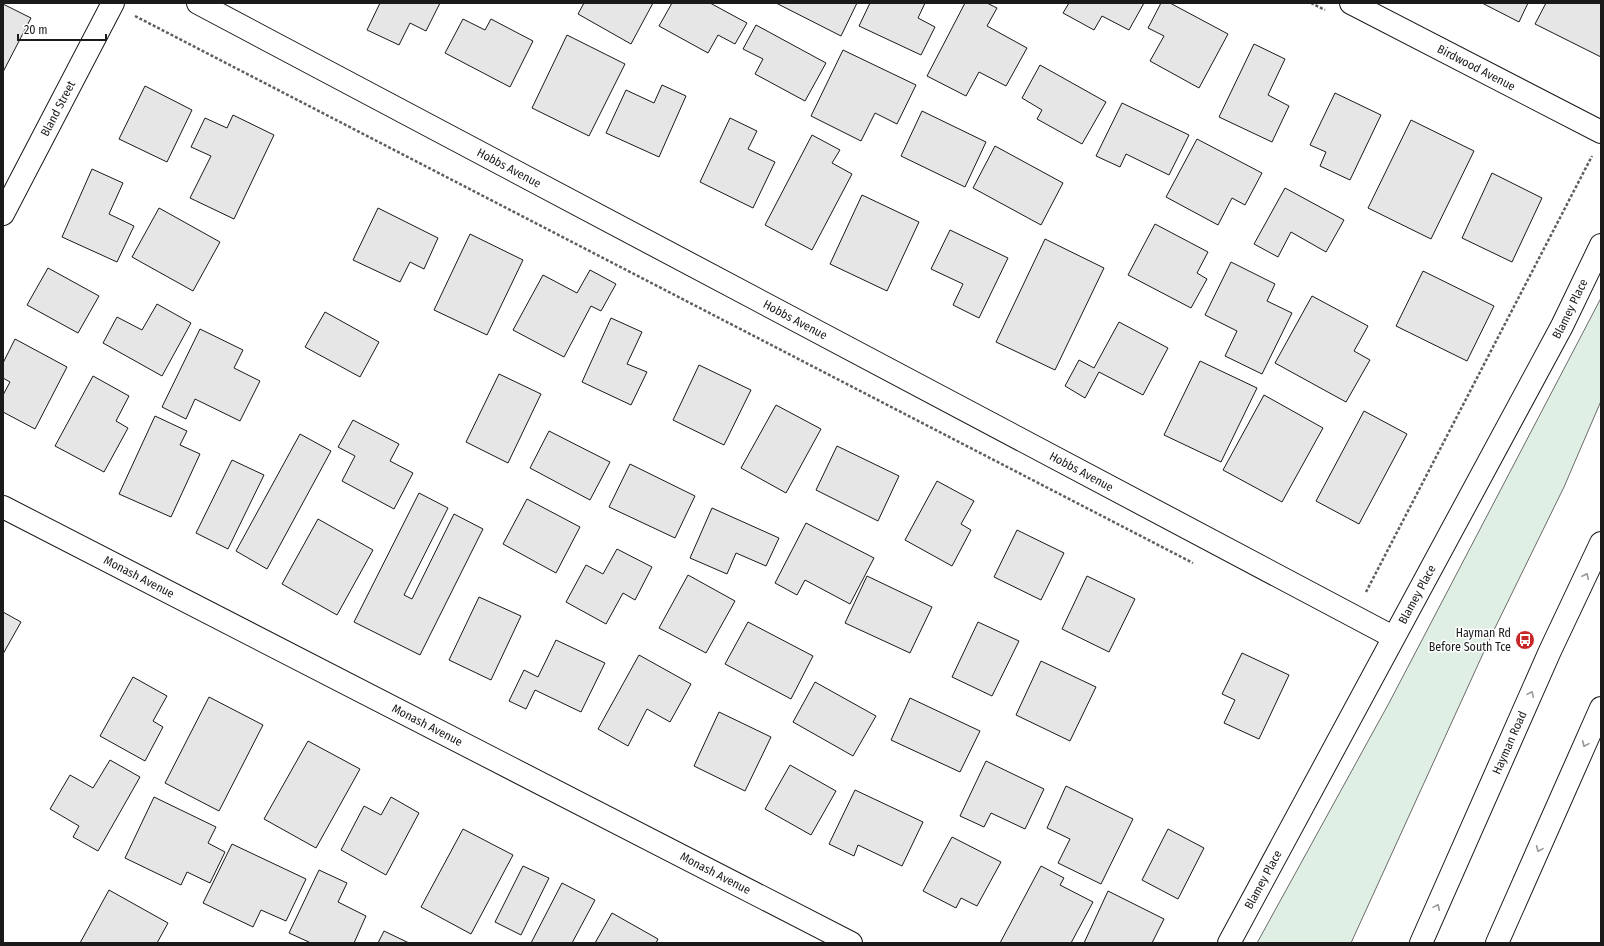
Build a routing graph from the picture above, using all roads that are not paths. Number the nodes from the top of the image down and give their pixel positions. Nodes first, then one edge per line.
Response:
1 (198, 3) edge
2 (1351, 3) edge
3 (112, 4) edge
4 (1601, 132) edge
5 (3, 214) edge
6 (1601, 245) edge
7 (3, 507) edge
8 (1601, 543) edge
9 (1393, 637) junction
10 (1601, 708) edge
11 (851, 943) edge
12 (1230, 943) edge
13 (1421, 943) edge
14 (1497, 943) edge

1 - 9 street, Hobbs Avenue
2 - 4 street, Birdwood Avenue
3 - 5 street, Bland Street
6 - 9 street, Blamey Place
7 - 11 street, Monash Avenue
13 -> 8 street, Hayman Road
9 - 12 street, Blamey Place
10 -> 14 street

